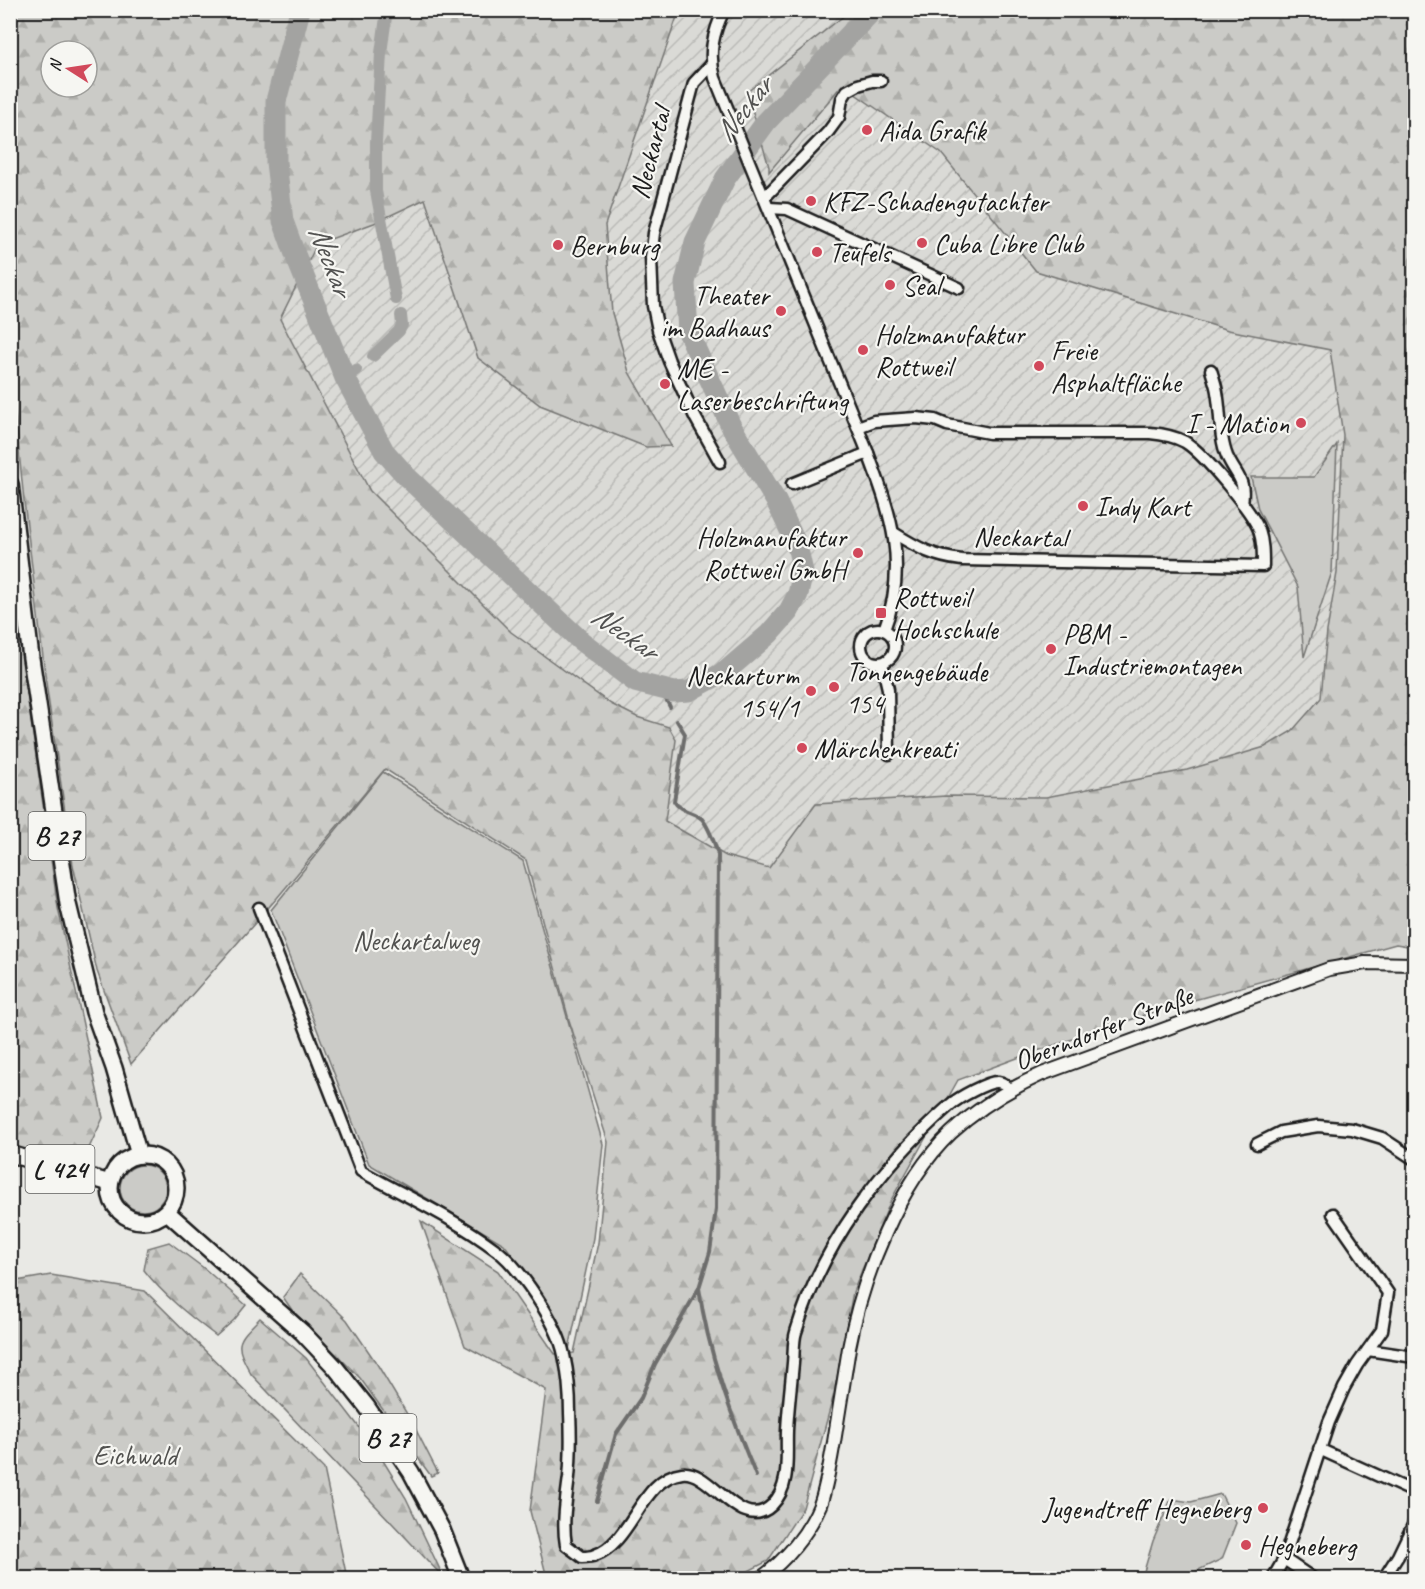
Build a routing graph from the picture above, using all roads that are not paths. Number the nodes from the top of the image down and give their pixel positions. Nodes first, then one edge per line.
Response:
1 (724, 10) edge
2 (711, 65) junction
3 (881, 81) dead end
4 (767, 203) junction
5 (959, 288) dead end
6 (1211, 370) dead end
7 (858, 427) junction
8 (868, 453) junction
9 (720, 462) dead end
10 (10, 484) edge
11 (792, 484) dead end
12 (1242, 503) junction
13 (894, 533) junction
14 (884, 630) junction
15 (882, 663) junction
16 (889, 754) dead end
17 (260, 908) dead end
18 (1414, 964) edge
19 (1010, 1089) junction
20 (1257, 1144) dead end
21 (10, 1154) edge
22 (139, 1155) junction
23 (1414, 1159) edge
24 (110, 1183) junction
25 (166, 1212) junction
26 (1333, 1214) dead end
27 (1368, 1350) junction
28 (1414, 1358) edge
29 (1319, 1449) junction
30 (1414, 1492) edge
31 (1414, 1523) edge
32 (1284, 1559) junction
33 (461, 1578) edge
34 (761, 1578) edge
35 (1273, 1578) edge
36 (1312, 1578) edge
37 (1384, 1578) edge

1 - 2 street
2 - 4 street
2 - 9 street, Neckartal
3 - 4 street
4 - 5 street
4 - 7 street
6 - 12 street, Neckartal
7 - 8 street
7 - 12 street, Neckartal
8 - 11 street
8 - 13 street
10 - 22 main road, B 27
12 - 13 street, Neckartal
13 - 14 street
14 - 15 street
14 - 15 street
15 - 16 street
17 - 19 street
18 - 19 street, Oberndorfer Straße
19 - 34 street, Oberndorfer Straße
20 - 23 street
21 - 24 main road, L 424
22 - 24 main road
22 - 25 main road
24 - 25 main road
25 - 33 main road, B 27
26 - 27 street
27 - 28 street
27 - 29 street
29 - 30 street
29 - 32 street
31 - 37 street
32 - 35 street
32 - 36 street

